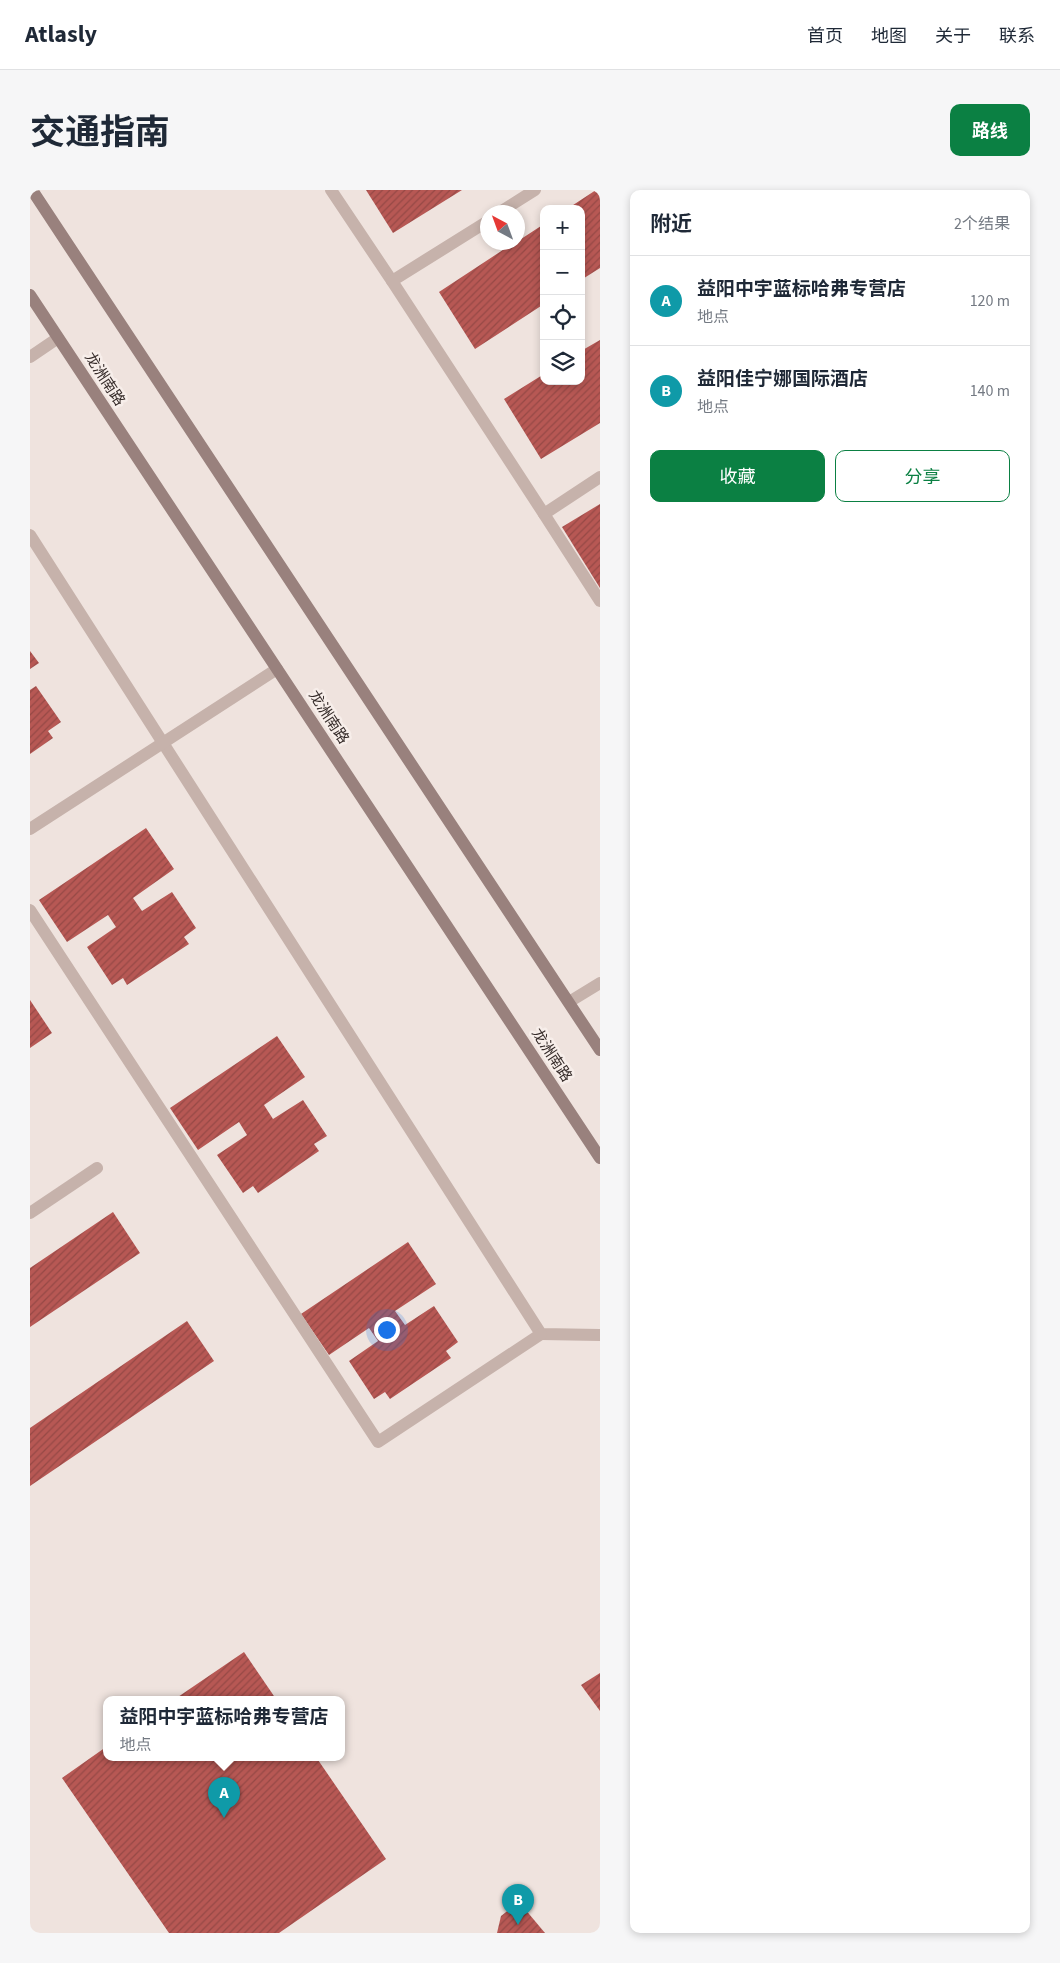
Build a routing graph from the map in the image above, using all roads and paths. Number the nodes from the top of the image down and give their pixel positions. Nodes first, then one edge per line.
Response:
1 (32, 190) edge
2 (331, 190) edge
3 (536, 190) edge
4 (511, 205) edge
5 (480, 226) edge
6 (392, 281) junction
7 (30, 294) edge
8 (58, 338) junction
9 (30, 357) edge
10 (600, 477) edge
11 (544, 514) junction
12 (30, 535) edge
13 (600, 601) edge
14 (277, 669) junction
15 (163, 743) junction
16 (30, 829) edge
17 (30, 910) edge
18 (600, 983) edge
19 (569, 1002) junction
20 (600, 1050) edge
21 (600, 1158) edge
22 (97, 1168) dead end
23 (30, 1213) edge
24 (542, 1334) junction
25 (600, 1336) edge

1 - 19 main road
2 - 6 street
3 - 4 street
5 - 6 street
6 - 11 street
7 - 8 main road, 龙洲南路
8 - 9 street
8 - 14 main road, 龙洲南路
10 - 11 street
11 - 13 street
12 - 15 street
14 - 15 street
14 - 21 main road, 龙洲南路
15 - 16 street
15 - 24 street
17 - 24 street
18 - 19 street
19 - 20 main road
22 - 23 street
24 - 25 street

